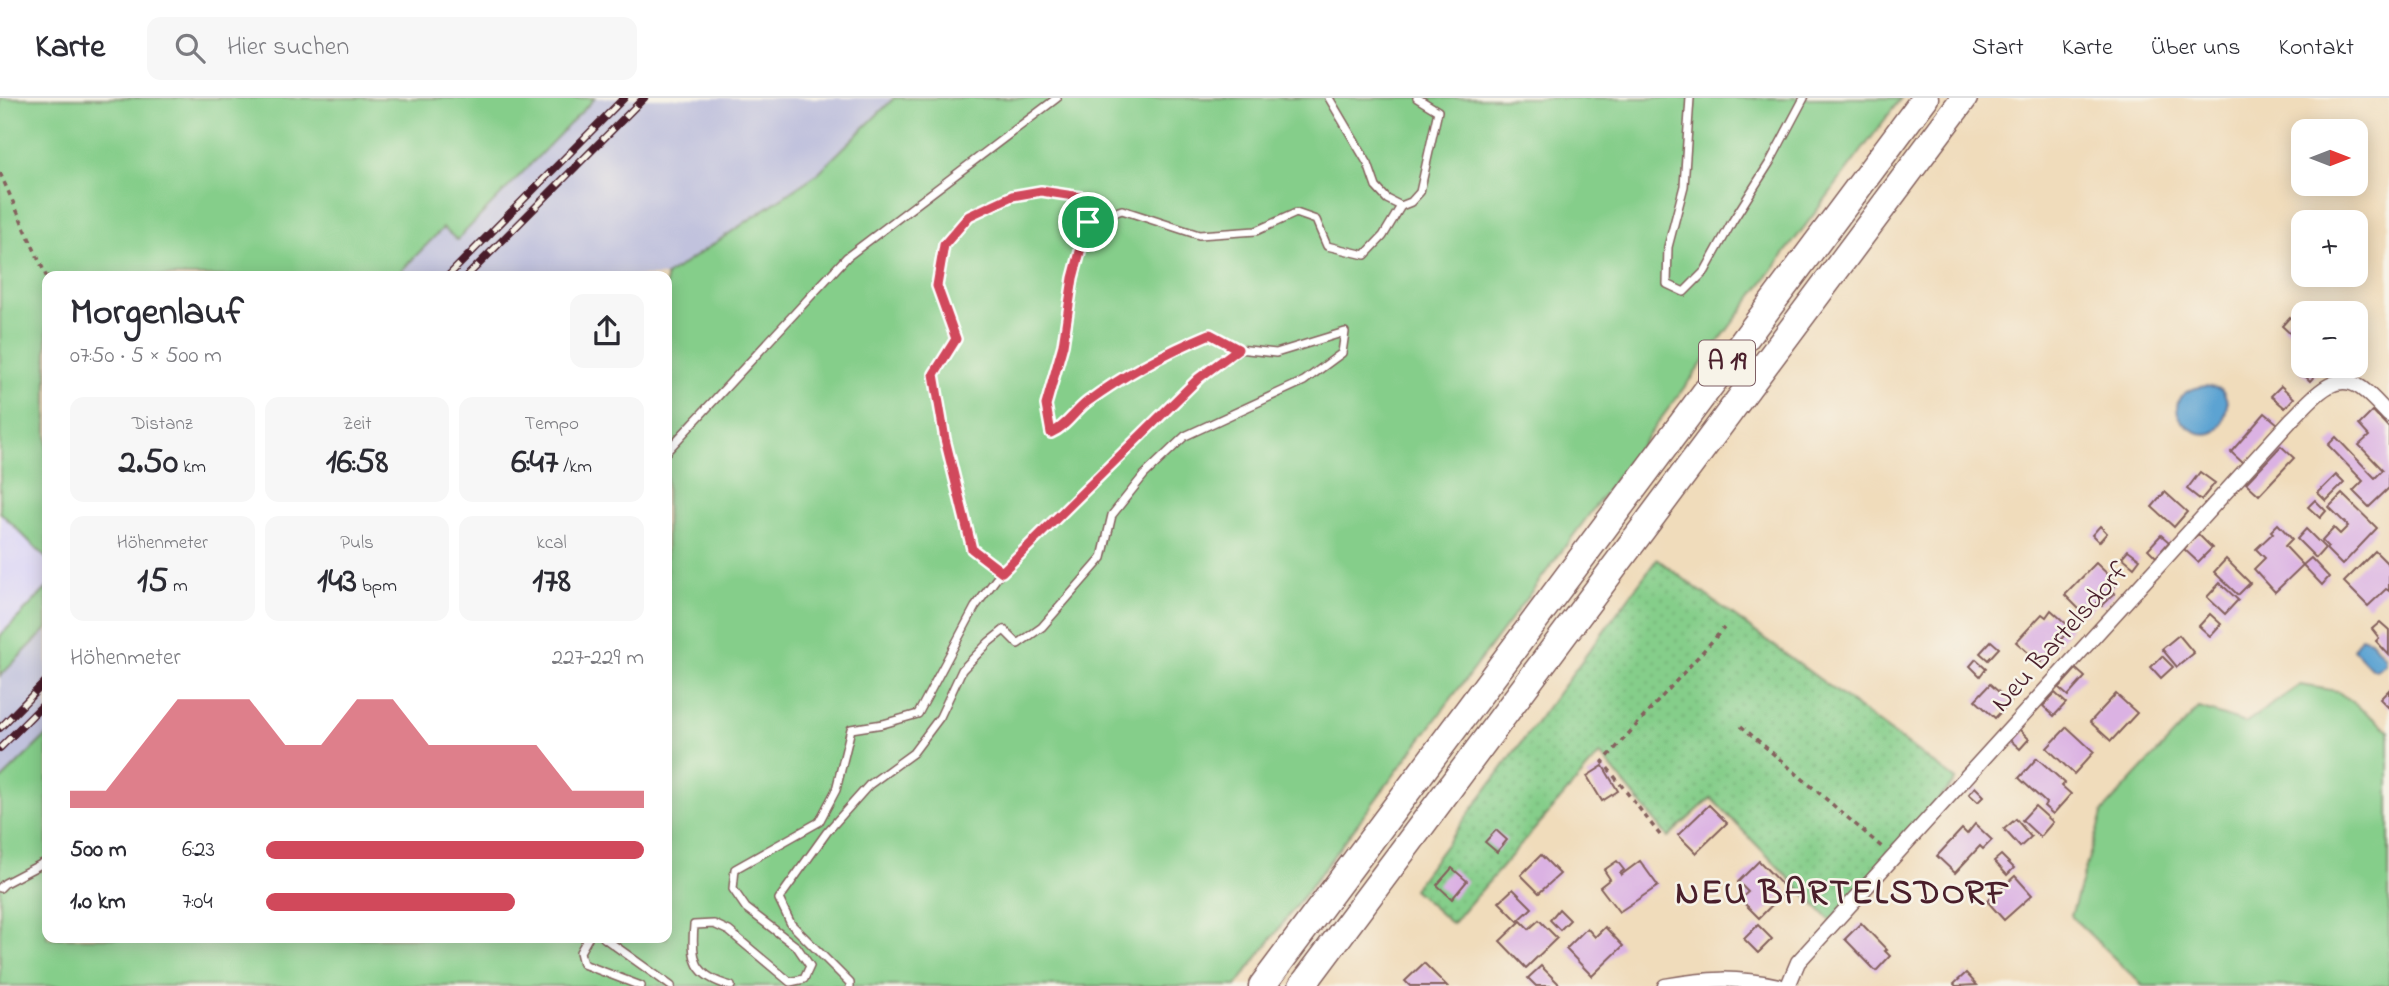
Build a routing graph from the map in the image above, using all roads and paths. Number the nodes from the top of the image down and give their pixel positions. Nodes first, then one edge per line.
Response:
1 (1057, 98) edge
2 (1329, 98) edge
3 (1417, 98) edge
4 (1690, 98) edge
5 (1804, 98) edge
6 (1925, 98) edge
7 (1964, 98) edge
8 (0, 173) edge
9 (1401, 206) junction
10 (1088, 222) junction
11 (44, 271) edge
12 (1238, 349) junction
13 (2389, 415) edge
14 (672, 446) edge
15 (1002, 572) junction
16 (1724, 628) dead end
17 (1741, 726) dead end
18 (1660, 835) dead end
19 (1895, 858) junction
20 (42, 864) edge
21 (0, 888) edge
22 (585, 943) edge
23 (611, 943) edge
24 (641, 986) edge
25 (671, 986) edge
26 (731, 986) edge
27 (850, 986) edge
28 (1262, 986) edge
29 (1302, 986) edge
30 (1665, 986) edge
31 (1779, 986) edge
32 (1788, 986) edge

1 - 14 lane
2 - 9 lane
3 - 9 lane
4 - 5 lane
6 - 28 highway, A 19
7 - 29 highway, A 19
8 - 11 path
9 - 10 lane
10 - 12 lane
10 - 15 lane
12 - 15 lane
12 - 27 lane
13 - 19 street, Neu Bartelsdorf
15 - 26 lane
16 - 18 path
17 - 19 path
19 - 32 street, Neu Bartelsdorf
20 - 21 lane
22 - 24 lane
23 - 25 lane
30 - 31 street

